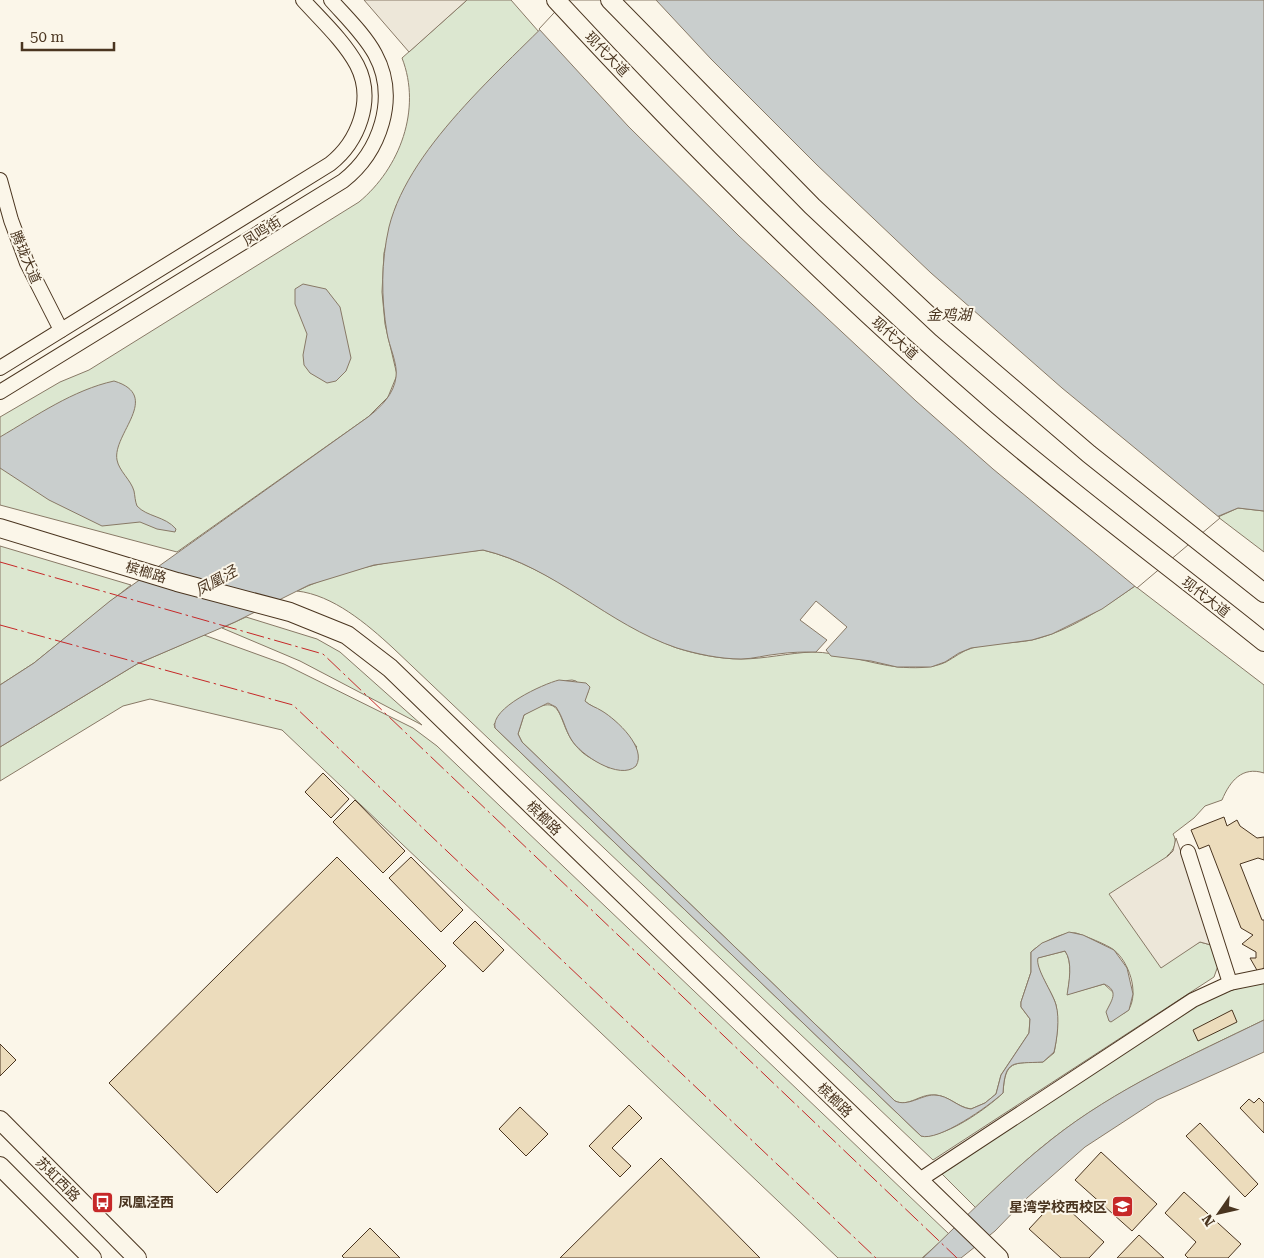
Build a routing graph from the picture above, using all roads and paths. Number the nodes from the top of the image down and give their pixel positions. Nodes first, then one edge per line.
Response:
1 (303, 0) edge
2 (331, 0) edge
3 (556, 0) edge
4 (610, 0) edge
5 (0, 180) edge
6 (61, 330) junction
7 (0, 368) edge
8 (0, 392) edge
9 (0, 528) edge
10 (1264, 593) edge
11 (1264, 642) edge
12 (1188, 852) dead end
13 (1264, 976) edge
14 (1230, 983) junction
15 (0, 1120) edge
16 (0, 1166) edge
17 (918, 1181) junction
18 (92, 1258) edge
19 (137, 1258) edge
20 (999, 1258) edge

1 - 6 street, 凤鸣街
2 - 8 street, 凤鸣街
3 - 11 main road, 现代大道
4 - 10 main road
5 - 6 street, 腾珑大道
6 - 7 street, 凤鸣街
9 - 17 main road, 槟榔路
12 - 14 street
13 - 14 street
14 - 17 street
15 - 19 main road, 苏虹西路
16 - 18 main road
17 - 20 main road, 槟榔路

